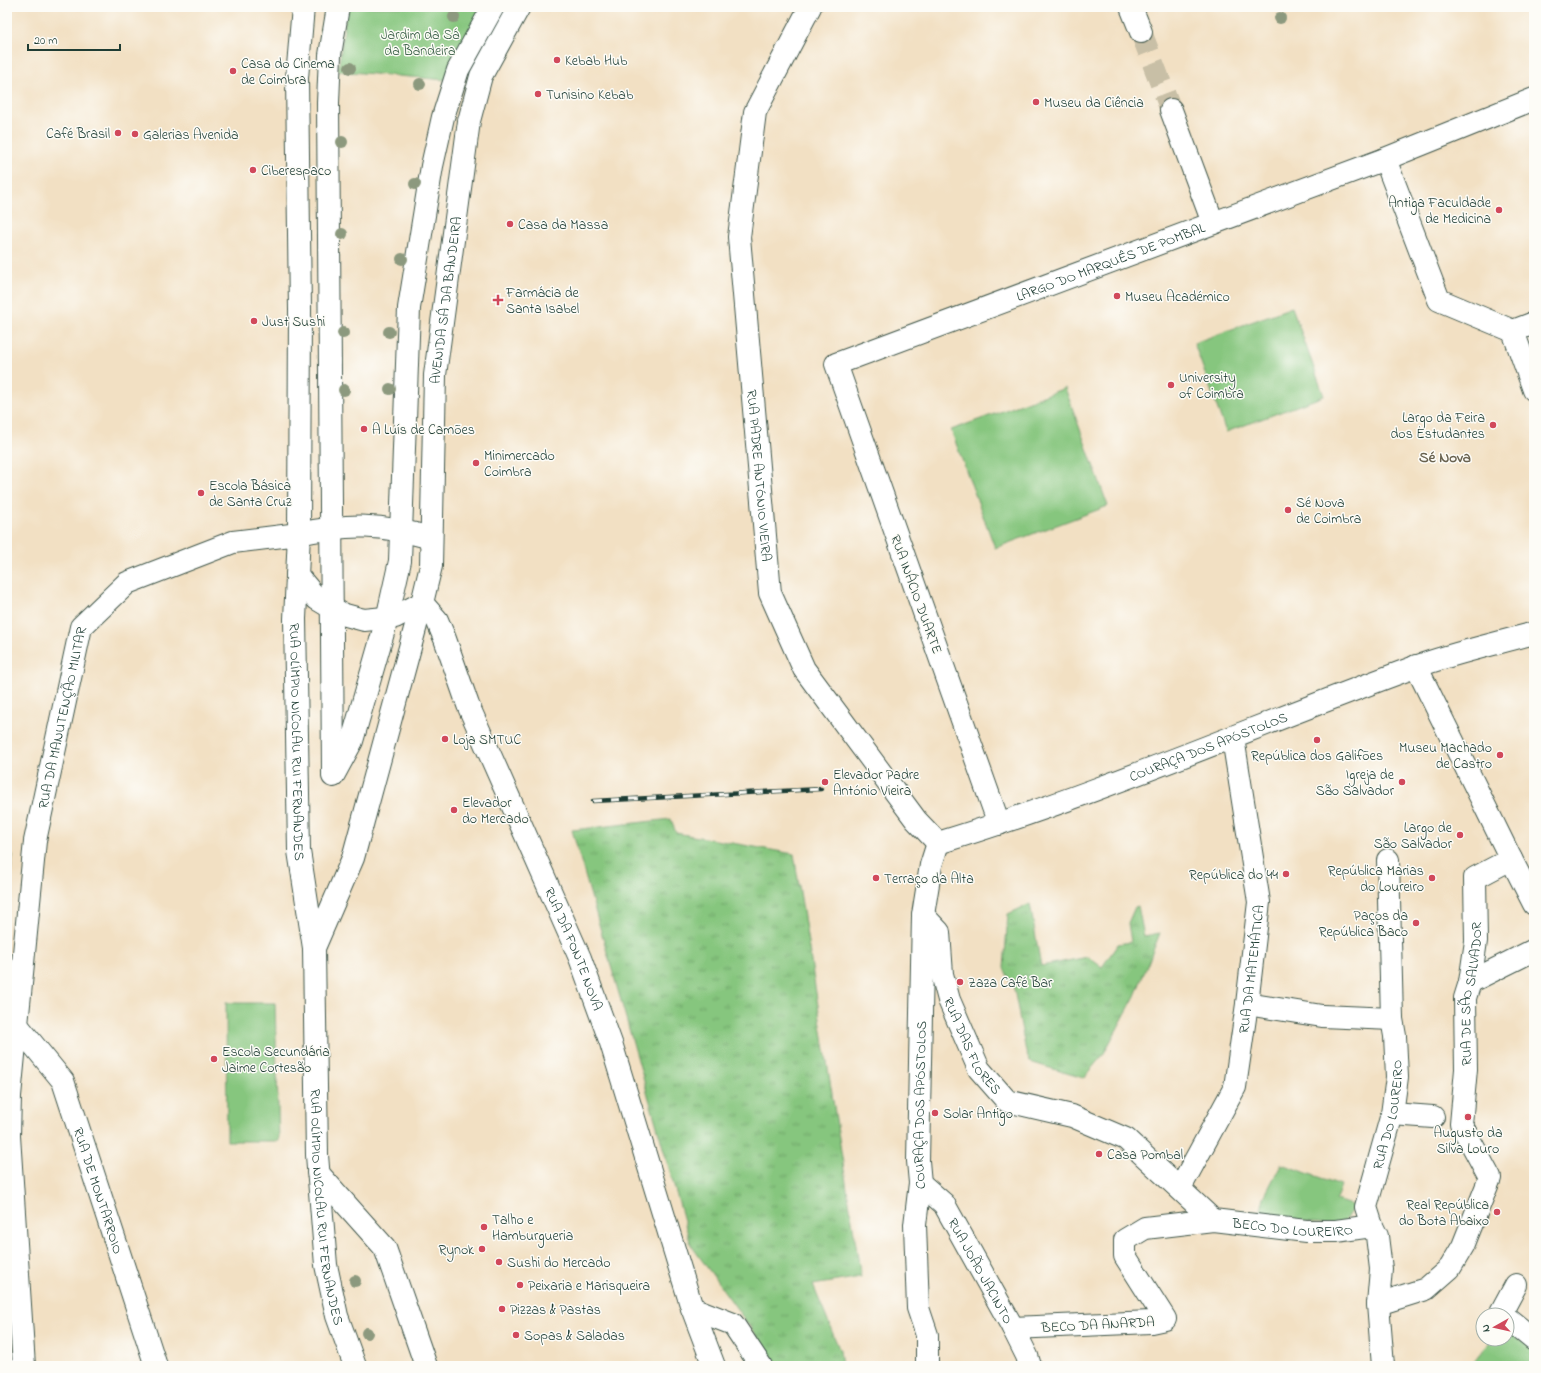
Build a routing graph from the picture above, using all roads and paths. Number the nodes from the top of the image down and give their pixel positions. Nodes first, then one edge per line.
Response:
1 (303, 7) edge
2 (338, 7) edge
3 (493, 7) edge
4 (519, 7) edge
5 (810, 7) edge
6 (1131, 7) edge
7 (1141, 32) tunnel mouth
8 (1534, 99) edge
9 (1171, 110) tunnel mouth
10 (1385, 159) junction
11 (1213, 223) junction
12 (1534, 323) edge
13 (1513, 331) junction
14 (836, 364) joint
15 (1534, 390) edge
16 (331, 528) junction
17 (402, 530) junction
18 (299, 534) junction
19 (431, 538) junction
20 (297, 574) junction
21 (422, 603) junction
22 (332, 608) junction
23 (387, 619) junction
24 (1534, 633) edge
25 (1416, 666) junction
26 (1233, 738) junction
27 (1000, 824) junction
28 (938, 843) junction
29 (1511, 859) junction
30 (1388, 860) dead end
31 (1534, 904) edge
32 (923, 915) junction
33 (314, 948) junction
34 (1534, 950) edge
35 (1470, 982) junction
36 (1247, 1004) junction
37 (13, 1019) edge
38 (1392, 1019) junction
39 (1392, 1114) junction
40 (1433, 1117) dead end
41 (318, 1173) junction
42 (920, 1183) junction
43 (1180, 1188) junction
44 (1213, 1220) junction
45 (1372, 1226) junction
46 (1145, 1228) joint
47 (1516, 1286) dead end
48 (1378, 1304) junction
49 (1504, 1307) edge
50 (692, 1308) junction
51 (1515, 1325) edge
52 (1013, 1328) junction
53 (1534, 1340) edge
54 (714, 1361) edge
55 (24, 1366) edge
56 (156, 1366) edge
57 (354, 1366) edge
58 (426, 1366) edge
59 (761, 1366) edge
60 (927, 1366) edge
61 (1030, 1366) edge
62 (1383, 1366) edge

1 - 18 street
2 - 16 street
3 - 17 street
4 - 19 street, AVENIDA SÁ DA BANDEIRA
5 - 28 street, RUA PADRE ANTÓNIO VIEIRA
6 - 7 street
8 - 10 street, LARGO DO MARQUÊS DE POMBAL
9 - 11 street
10 - 11 street, LARGO DO MARQUÊS DE POMBAL
10 - 13 street
11 - 14 street, LARGO DO MARQUÊS DE POMBAL
12 - 13 street
13 - 15 street
14 - 27 street, RUA INÁCIO DUARTE
16 - 17 street, RUA DA MANUTENÇÃO MILITAR
16 - 18 street, RUA DA MANUTENÇÃO MILITAR
16 - 22 street
17 - 19 street, RUA DA MANUTENÇÃO MILITAR
17 - 23 street
18 - 20 street, RUA OLÍMPIO NICOLAU RUI FERNANDES
18 - 37 street, RUA DA MANUTENÇÃO MILITAR
19 - 21 street, AVENIDA SÁ DA BANDEIRA
20 - 22 street
20 - 33 street, RUA OLÍMPIO NICOLAU RUI FERNANDES
21 - 23 street
21 - 33 street, RUA OLÍMPIO NICOLAU RUI FERNANDES
21 - 50 street, RUA DA FONTE NOVA
22 - 23 street
22 - 23 street
24 - 25 street, COURAÇA DOS APÓSTOLOS
25 - 26 street, COURAÇA DOS APÓSTOLOS
25 - 29 street
26 - 27 street, COURAÇA DOS APÓSTOLOS
26 - 36 street, RUA DA MATEMÁTICA
27 - 28 street
28 - 32 street, COURAÇA DOS APÓSTOLOS
29 - 31 street
29 - 35 street, RUA DE SÃO SALVADOR
30 - 38 street, RUA DO LOUREIRO
32 - 42 street, COURAÇA DOS APÓSTOLOS
32 - 43 street, RUA DAS FLORES
33 - 41 street, RUA OLÍMPIO NICOLAU RUI FERNANDES
34 - 35 street
35 - 48 street, RUA DE SÃO SALVADOR
36 - 38 street
36 - 43 street, RUA DA MATEMÁTICA
37 - 55 street, RUA DA MANUTENÇÃO MILITAR
37 - 56 street, RUA DE MONTARROIO
38 - 39 street, RUA DO LOUREIRO
39 - 40 street
39 - 45 street, RUA DO LOUREIRO
41 - 57 street, RUA OLÍMPIO NICOLAU RUI FERNANDES
41 - 58 street
42 - 52 street, RUA JOÃO JACINTO
42 - 60 street, COURAÇA DOS APÓSTOLOS
43 - 44 street, RUA DAS FLORES
44 - 45 street, BECO DO LOUREIRO
44 - 46 street, BECO DO LOUREIRO
45 - 48 street, RUA DO LOUREIRO
46 - 52 street, BECO DA ANARDA
47 - 49 street
48 - 62 street, RUA DO LOUREIRO
50 - 54 street, RUA DA FONTE NOVA
50 - 59 street
51 - 53 street
52 - 61 street, RUA JOÃO JACINTO

